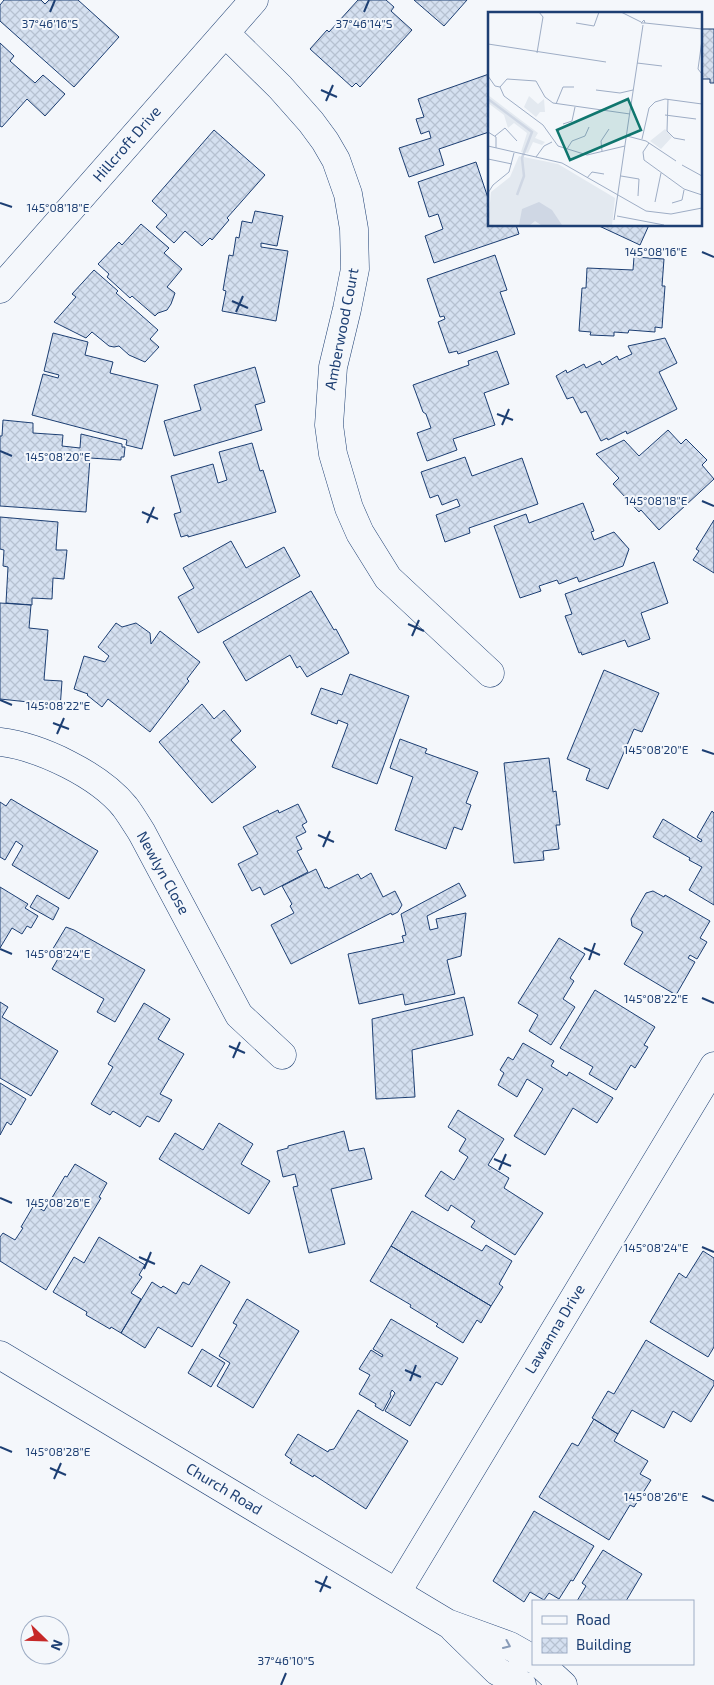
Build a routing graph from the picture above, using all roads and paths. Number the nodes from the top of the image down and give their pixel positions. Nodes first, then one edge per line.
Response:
1 (254, 0) edge
2 (225, 33) junction
3 (0, 289) edge
4 (490, 673) dead end
5 (0, 742) edge
6 (282, 1055) dead end
7 (714, 1066) edge
8 (0, 1355) edge
9 (397, 1592) junction
10 (447, 1623) junction
11 (532, 1658) edge
12 (541, 1665) edge
13 (522, 1685) edge
14 (563, 1685) edge

1 - 2 street, Hillcroft Drive
2 - 3 street, Hillcroft Drive
2 - 4 street, Amberwood Court
5 - 6 street, Newlyn Close
7 - 9 street, Lawanna Drive
8 - 9 street, Church Road
9 - 10 street, Church Road
10 -> 11 street, Church Road
10 - 13 street, Church Road
12 - 14 street

